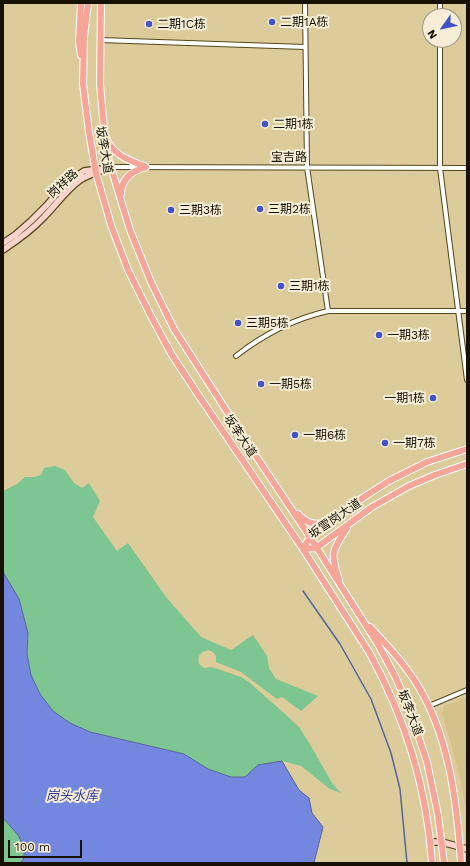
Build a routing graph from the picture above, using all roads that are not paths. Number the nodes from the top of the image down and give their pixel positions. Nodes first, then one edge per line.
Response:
1 (80, 3) edge
2 (88, 3) edge
3 (101, 3) edge
4 (305, 3) edge
5 (100, 40) junction
6 (305, 47) junction
7 (440, 48) edge
8 (83, 66) junction
9 (105, 133) junction
10 (111, 167) junction
11 (146, 167) junction
12 (307, 167) junction
13 (440, 168) junction
14 (467, 168) edge
15 (95, 171) junction
16 (120, 199) junction
17 (3, 243) edge
18 (3, 250) edge
19 (328, 311) junction
20 (458, 311) junction
21 (467, 311) edge
22 (236, 356) dead end
23 (467, 380) edge
24 (467, 449) edge
25 (467, 464) edge
26 (288, 505) junction
27 (342, 514) junction
28 (349, 524) junction
29 (310, 537) junction
30 (316, 548) junction
31 (303, 549) junction
32 (342, 589) junction
33 (358, 614) junction
34 (467, 690) edge
35 (429, 706) junction
36 (431, 842) junction
37 (442, 842) junction
38 (460, 846) junction
39 (467, 849) edge
40 (432, 863) edge
41 (444, 863) edge
42 (461, 863) edge

1 - 8 main road
2 - 8 main road, 坂李大道
3 - 5 main road, 坂李大道
4 - 6 street
5 - 6 street
5 - 9 main road, 坂李大道
6 - 12 street
7 - 13 street
8 - 15 main road, 坂李大道
9 - 10 main road, 坂李大道
9 - 11 main road
10 - 11 street, 宝吉路
10 - 15 street, 岗祥路
10 - 16 main road, 坂李大道
11 - 12 street, 宝吉路
11 - 16 main road
12 - 13 street, 宝吉路
12 - 19 street
13 - 14 street, 宝吉路
13 - 20 street
15 - 17 street, 岗祥路
15 - 18 street, 岗祥路
15 - 31 main road, 坂李大道
16 - 26 main road, 坂李大道
19 - 20 street
19 - 22 street
20 - 21 street
20 - 23 street
24 - 27 main road, 坂雪岗大道
25 - 28 main road, 坂雪岗大道
26 - 27 main road
26 - 29 main road, 坂李大道
27 - 29 main road, 坂雪岗大道
28 - 30 main road, 坂雪岗大道
28 - 32 main road
29 - 30 main road, 坂李大道
29 - 31 main road, 坂雪岗大道
30 - 31 main road, 坂雪岗大道
30 - 32 main road, 坂李大道
31 - 36 main road, 坂李大道
32 - 33 main road, 坂李大道
33 - 35 main road
33 - 37 main road, 坂李大道
34 - 35 street
35 - 38 main road
36 - 37 street
36 - 40 main road, 坂李大道
37 - 38 street
37 - 41 main road, 坂李大道
38 - 39 street
38 - 42 main road

